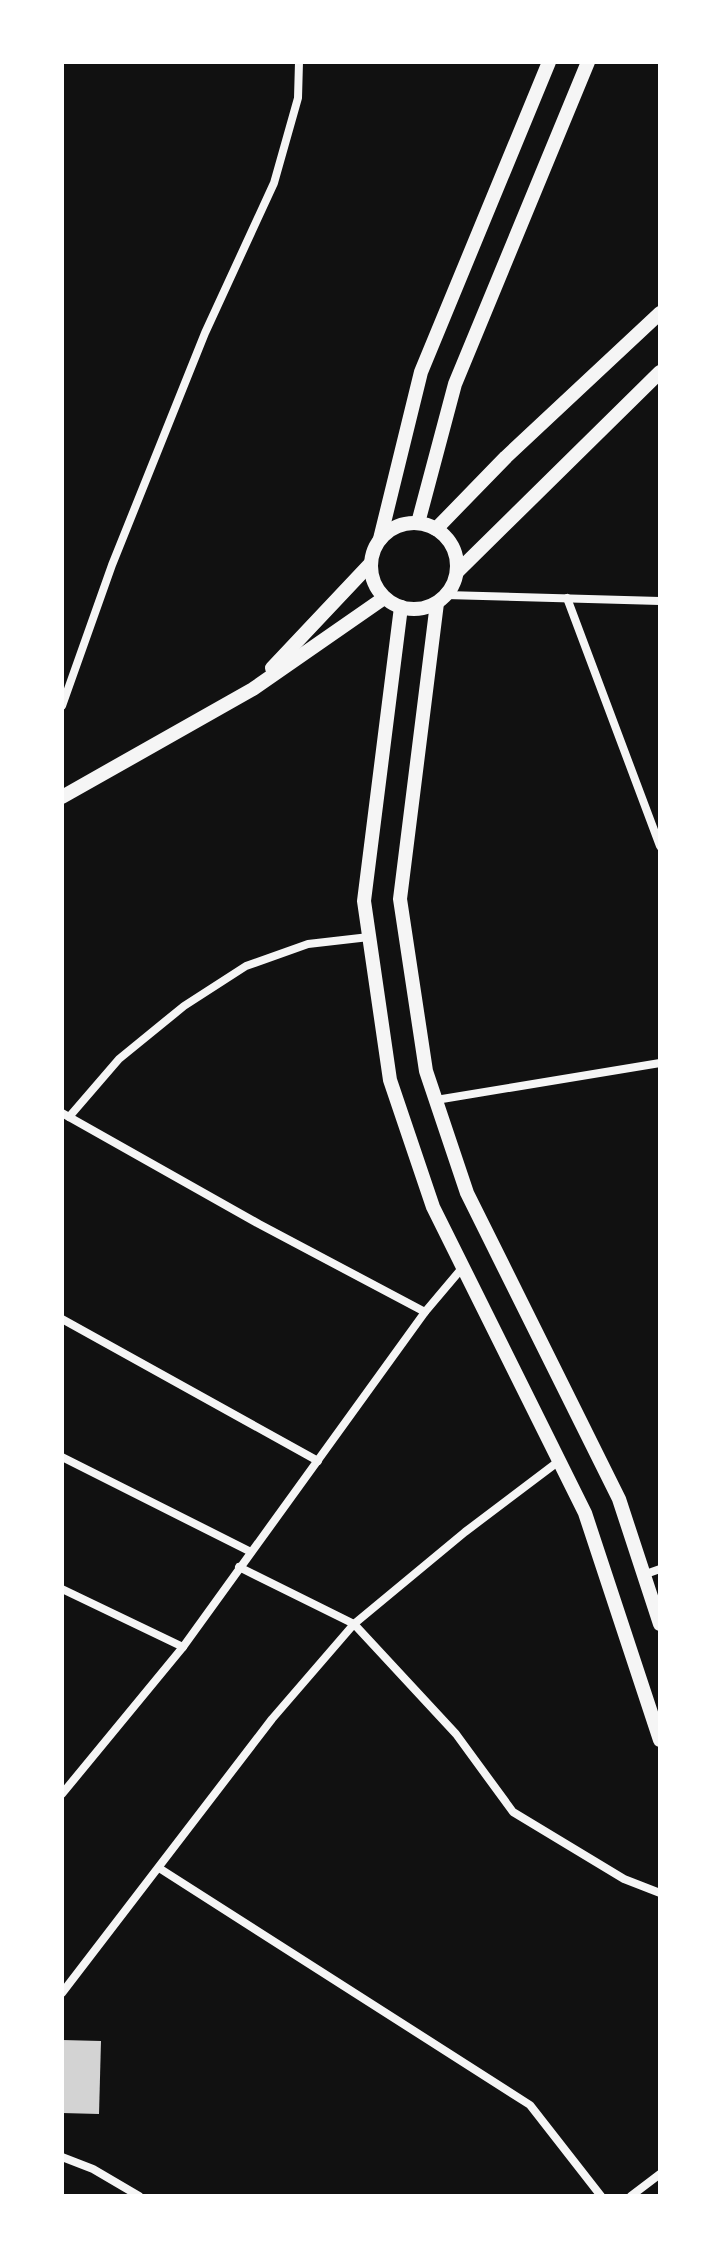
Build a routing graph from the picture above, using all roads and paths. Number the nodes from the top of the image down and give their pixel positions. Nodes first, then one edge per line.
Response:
1 (299, 62) edge
2 (549, 62) edge
3 (588, 62) edge
4 (660, 313) edge
5 (660, 372) edge
6 (418, 523) junction
7 (436, 529) junction
8 (380, 539) junction
9 (371, 563) junction
10 (457, 572) junction
11 (384, 598) junction
12 (567, 598) junction
13 (441, 599) junction
14 (660, 601) edge
15 (401, 607) junction
16 (253, 689) junction
17 (62, 706) edge
18 (62, 797) edge
19 (658, 835) edge
20 (660, 846) edge
21 (369, 937) junction
22 (660, 1063) edge
23 (436, 1100) junction
24 (66, 1115) edge
25 (463, 1267) junction
26 (425, 1312) junction
27 (62, 1319) edge
28 (62, 1457) edge
29 (318, 1461) junction
30 (559, 1461) junction
31 (251, 1552) junction
32 (239, 1567) junction
33 (660, 1569) edge
34 (643, 1575) junction
35 (62, 1589) edge
36 (354, 1624) junction
37 (660, 1624) edge
38 (183, 1647) junction
39 (660, 1740) edge
40 (62, 1794) edge
41 (159, 1868) junction
42 (660, 1893) edge
43 (62, 1993) edge
44 (62, 2157) edge
45 (660, 2174) edge
46 (139, 2196) edge
47 (601, 2196) edge
48 (631, 2196) edge

1 - 17 street
2 - 8 street
3 - 6 street
4 - 7 street
5 - 10 street
6 - 7 street
6 - 8 street
7 - 10 street
8 - 9 street
9 - 11 street
9 - 16 street
10 - 13 street
11 - 15 street
11 - 16 street
12 - 13 street
12 - 14 street
12 - 19 street
13 - 15 street
13 - 23 street
15 - 21 street
16 - 18 street
19 - 20 street
21 - 24 street
21 - 25 street
22 - 23 street
23 - 34 street
24 - 26 street
25 - 26 street
25 - 30 street
26 - 29 street
27 - 29 street
28 - 31 street
29 - 31 street
30 - 36 street
30 - 39 street
31 - 32 street
32 - 36 street
32 - 38 street
33 - 34 street
34 - 37 street
35 - 38 street
36 - 41 street
36 - 42 street
38 - 40 street
41 - 43 street
41 - 47 street
44 - 46 street
45 - 48 street

